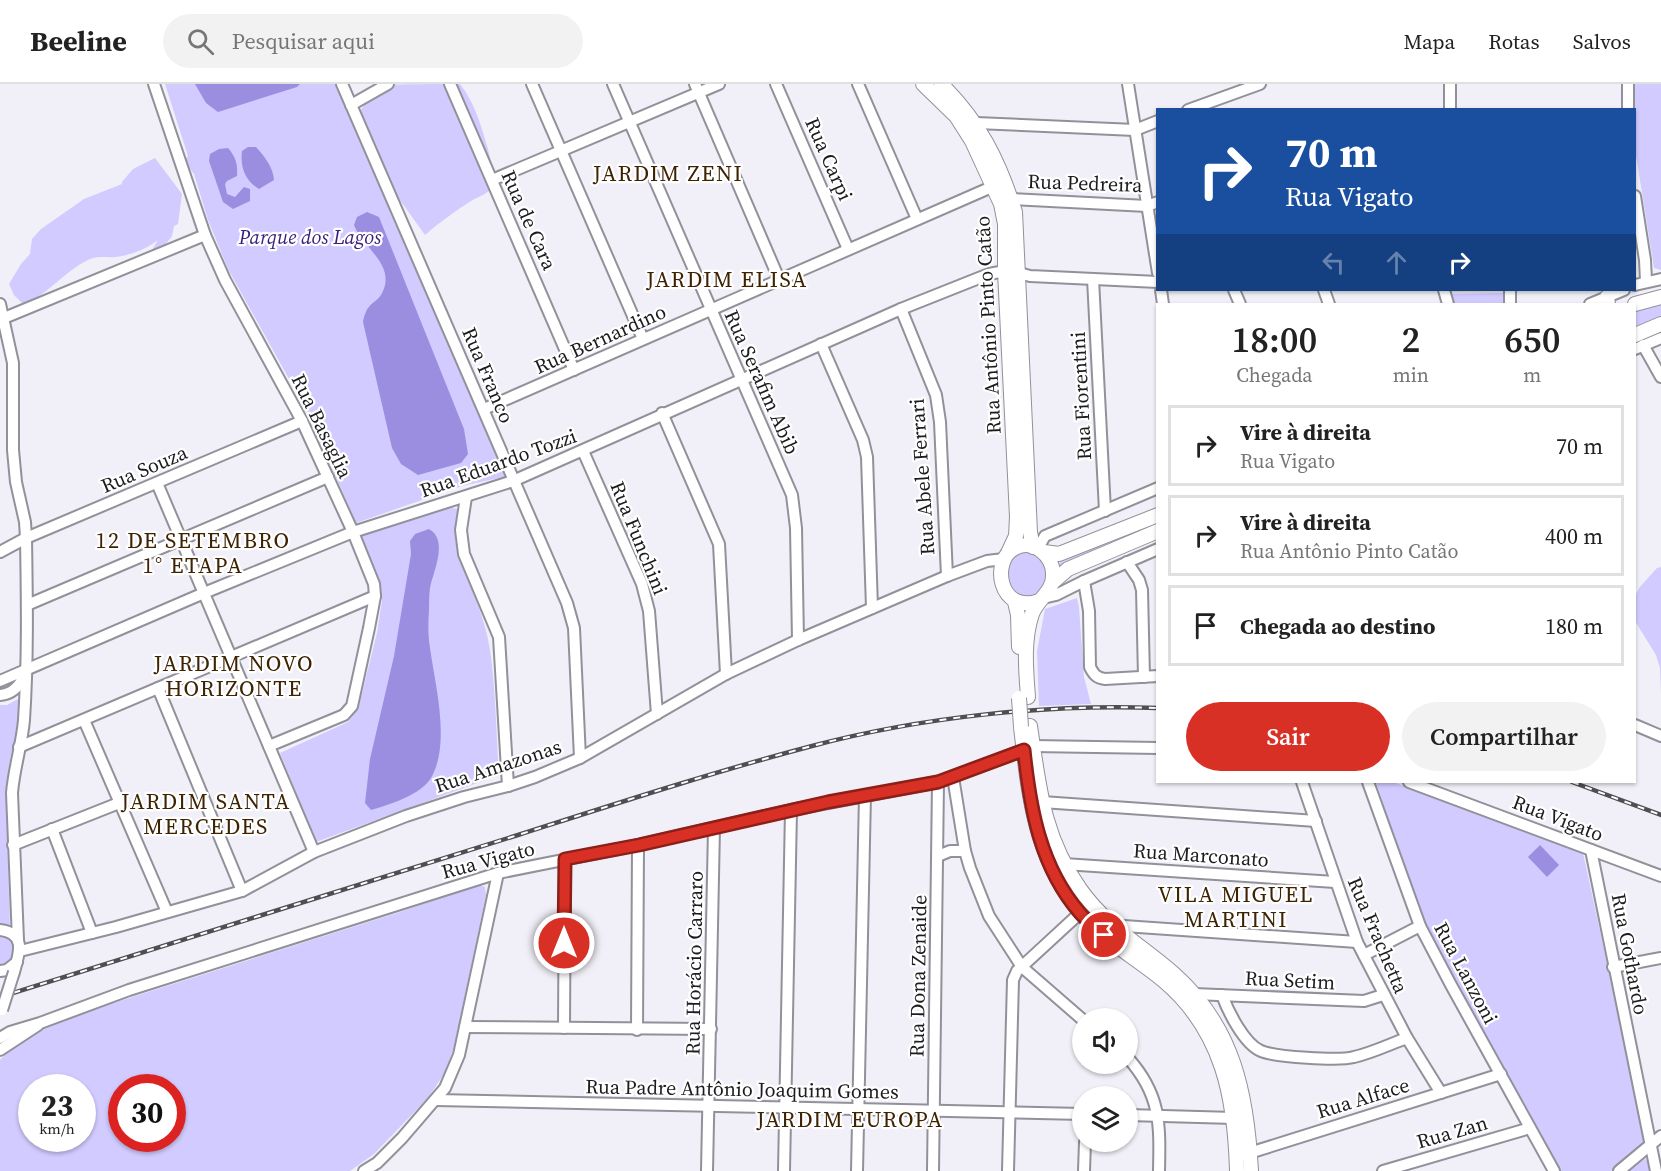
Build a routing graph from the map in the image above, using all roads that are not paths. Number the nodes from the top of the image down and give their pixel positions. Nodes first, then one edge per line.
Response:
1 (154, 84) edge
2 (342, 84) edge
3 (388, 84) edge
4 (450, 84) edge
5 (532, 84) edge
6 (613, 84) edge
7 (719, 84) edge
8 (776, 84) edge
9 (858, 84) edge
10 (923, 84) edge
11 (941, 84) edge
12 (1128, 84) edge
13 (1260, 84) edge
14 (1450, 84) edge
15 (1628, 84) edge
16 (697, 88) edge
17 (351, 105) junction
18 (1194, 108) edge
19 (1450, 108) edge
20 (1628, 108) edge
21 (630, 122) junction
22 (1156, 122) edge
23 (975, 123) junction
24 (1135, 130) junction
25 (561, 151) junction
26 (492, 180) junction
27 (994, 186) junction
28 (1011, 199) junction
29 (1153, 204) edge
30 (917, 219) junction
31 (1637, 223) edge
32 (205, 235) junction
33 (1156, 245) edge
34 (848, 249) junction
35 (1005, 271) junction
36 (1019, 273) junction
37 (779, 279) junction
38 (1093, 279) junction
39 (1661, 279) edge
40 (1156, 282) edge
41 (1640, 283) edge
42 (1622, 291) edge
43 (1661, 297) edge
44 (1607, 301) edge
45 (0, 304) edge
46 (1636, 304) edge
47 (711, 309) junction
48 (901, 309) junction
49 (2, 317) edge
50 (1661, 324) edge
51 (1661, 338) edge
52 (643, 339) junction
53 (1638, 343) edge
54 (821, 344) junction
55 (5, 347) edge
56 (574, 370) junction
57 (1661, 377) edge
58 (741, 379) junction
59 (484, 409) junction
60 (662, 413) junction
61 (302, 421) junction
62 (583, 451) junction
63 (328, 477) junction
64 (513, 481) junction
65 (157, 483) junction
66 (1156, 489) edge
67 (466, 497) junction
68 (1104, 511) junction
69 (1156, 515) edge
70 (353, 532) junction
71 (1156, 532) edge
72 (26, 538) junction
73 (181, 540) junction
74 (1038, 549) junction
75 (1156, 550) edge
76 (0, 552) edge
77 (1007, 555) junction
78 (1127, 562) junction
79 (947, 576) junction
80 (1084, 580) junction
81 (1046, 592) junction
82 (204, 593) junction
83 (375, 596) junction
84 (1015, 602) junction
85 (27, 605) junction
86 (872, 608) junction
87 (798, 640) junction
88 (231, 657) junction
89 (26, 671) junction
90 (726, 674) junction
91 (1156, 676) edge
92 (1144, 677) junction
93 (0, 681) edge
94 (158, 688) junction
95 (0, 695) edge
96 (1024, 698) junction
97 (657, 714) junction
98 (84, 720) junction
99 (1636, 725) edge
100 (1661, 736) edge
101 (269, 746) junction
102 (19, 747) junction
103 (1029, 748) junction
104 (1156, 748) edge
105 (580, 758) junction
106 (953, 777) junction
107 (938, 782) junction
108 (1302, 783) edge
109 (1368, 783) edge
110 (1412, 783) edge
111 (508, 786) junction
112 (865, 795) junction
113 (1042, 802) junction
114 (119, 803) junction
115 (791, 810) junction
116 (1316, 821) junction
117 (714, 828) junction
118 (52, 829) junction
119 (13, 844) junction
120 (639, 845) junction
121 (1591, 850) junction
122 (314, 852) junction
123 (965, 852) junction
124 (938, 856) junction
125 (565, 859) junction
126 (1064, 864) junction
127 (498, 873) junction
128 (1661, 876) edge
129 (1335, 882) junction
130 (242, 891) junction
131 (167, 912) junction
132 (1080, 913) junction
133 (1420, 926) junction
134 (0, 930) edge
135 (1110, 932) junction
136 (92, 933) junction
137 (1358, 942) junction
138 (1364, 955) junction
139 (17, 956) junction
140 (1661, 958) edge
141 (1022, 967) junction
142 (1613, 968) junction
143 (0, 971) edge
144 (1194, 993) junction
145 (1383, 994) junction
146 (1222, 995) junction
147 (1072, 1010) edge
148 (1, 1014) edge
149 (40, 1023) junction
150 (465, 1028) junction
151 (564, 1028) junction
152 (711, 1029) junction
153 (637, 1030) junction
154 (0, 1038) edge
155 (1407, 1038) junction
156 (0, 1050) edge
157 (1138, 1072) edge
158 (1501, 1074) junction
159 (1441, 1093) junction
160 (436, 1100) junction
161 (708, 1106) junction
162 (785, 1108) junction
163 (857, 1109) junction
164 (934, 1111) junction
165 (1009, 1113) junction
166 (1072, 1114) edge
167 (1138, 1115) edge
168 (1159, 1116) junction
169 (1234, 1118) junction
170 (1530, 1128) junction
171 (1661, 1136) edge
172 (1651, 1144) junction
173 (1084, 1152) edge
174 (1241, 1160) edge
175 (377, 1163) junction
176 (1402, 1168) edge
177 (364, 1171) edge
178 (387, 1171) edge
179 (707, 1171) edge
180 (784, 1171) edge
181 (857, 1171) edge
182 (933, 1171) edge
183 (1008, 1171) edge
184 (1084, 1171) edge
185 (1159, 1171) edge
186 (1251, 1171) edge
187 (1383, 1171) edge
188 (1554, 1171) edge
189 (1619, 1171) edge
190 (1656, 1171) edge

1 - 32 street, Rua Basaglia
2 - 17 street, Rua Franco
3 - 17 street
4 - 26 street, Rua de Cara
5 - 25 street
6 - 21 street, Rua Serafim Abib
7 - 16 street
8 - 34 street, Rua Carpi
9 - 30 street
10 - 27 main road, Rua Antônio Pinto Catão
11 - 23 main road, Rua Antônio Pinto Catão
12 - 24 street
13 - 18 street
14 - 19 street
15 - 20 street
16 - 21 street
16 - 37 street
17 - 59 street, Rua Franco
21 - 25 street
21 - 47 street, Rua Serafim Abib
22 - 24 street
23 - 24 street
23 - 28 main road, Rua Antônio Pinto Catão
24 - 29 street
25 - 26 street
25 - 52 street
26 - 56 street, Rua de Cara
27 - 30 street, Rua Bernardino
27 - 35 main road, Rua Antônio Pinto Catão
28 - 29 street, Rua Pedreira
28 - 36 main road, Rua Antônio Pinto Catão
29 - 33 street
30 - 34 street, Rua Bernardino
31 - 41 street
32 - 49 street
32 - 61 street, Rua Basaglia
34 - 37 street, Rua Bernardino
35 - 36 street
35 - 48 street, Rua Eduardo Tozzi
35 - 77 main road, Rua Antônio Pinto Catão
36 - 38 street
36 - 74 main road, Rua Antônio Pinto Catão
37 - 47 street, Rua Bernardino
38 - 40 street
38 - 68 street, Rua Fiorentini
39 - 41 street
42 - 44 street
43 - 46 main road
45 - 49 street
47 - 52 street, Rua Bernardino
47 - 58 street, Rua Serafim Abib
48 - 54 street, Rua Eduardo Tozzi
48 - 79 street, Rua Abele Ferrari
49 - 55 street
50 - 53 main road
51 - 53 street
52 - 56 street, Rua Bernardino
53 - 57 street
54 - 58 street, Rua Eduardo Tozzi
54 - 86 street
55 - 72 street
56 - 59 street, Rua Bernardino
58 - 60 street, Rua Eduardo Tozzi
58 - 87 street, Rua Serafim Abib
59 - 64 street, Rua Franco
60 - 62 street, Rua Eduardo Tozzi
60 - 90 street
61 - 63 street, Rua Basaglia
61 - 65 street, Rua Souza
62 - 64 street, Rua Eduardo Tozzi
62 - 97 street, Rua Funchini
63 - 70 street, Rua Basaglia
63 - 73 street
64 - 67 street, Rua Eduardo Tozzi
64 - 105 street, Rua Franco
65 - 72 street, Rua Souza
65 - 73 street
66 - 68 street
67 - 70 street, Rua Eduardo Tozzi
67 - 111 street
68 - 74 street
69 - 74 main road
70 - 82 street, Rua Eduardo Tozzi
70 - 83 street, Rua Basaglia
71 - 81 main road
72 - 76 street, Rua Souza
72 - 85 street
73 - 82 street
73 - 85 street
74 - 77 main road
74 - 81 main road
75 - 78 street
77 - 79 street, Rua Amazonas
77 - 84 main road
78 - 80 street
78 - 92 street
79 - 86 street, Rua Amazonas
80 - 81 street
80 - 92 street
81 - 84 main road
81 - 96 main road
82 - 88 street
82 - 89 street, Rua Eduardo Tozzi
83 - 88 street
83 - 101 street, Rua Basaglia
84 - 96 main road
85 - 89 street
86 - 87 street, Rua Amazonas
87 - 90 street, Rua Amazonas
88 - 94 street
88 - 101 street
89 - 93 street, Rua Eduardo Tozzi
89 - 95 street
89 - 102 street
90 - 97 street, Rua Amazonas
91 - 92 street
94 - 98 street
94 - 130 street
96 - 103 main road
97 - 105 street, Rua Amazonas
98 - 102 street
98 - 114 street
99 - 100 street
101 - 122 street
102 - 119 street
103 - 104 street, Rua Vigato
103 - 106 street, Rua Vigato
103 - 113 main road
103 - 132 main road
105 - 111 street, Rua Amazonas
106 - 107 street, Rua Vigato
106 - 123 street
107 - 112 street, Rua Vigato
107 - 124 street, Rua Dona Zenaide
108 - 116 street, Rua Frachetta
109 - 133 street, Rua Lanzoni
110 - 121 street, Rua Vigato
111 - 122 street, Rua Amazonas
112 - 115 street, Rua Vigato
112 - 163 street
113 - 116 street
113 - 126 main road
114 - 118 street
114 - 131 street
115 - 117 street, Rua Vigato
115 - 162 street
116 - 129 street, Rua Frachetta
117 - 120 street, Rua Vigato
117 - 152 street, Rua Horácio Carraro
118 - 119 street
118 - 136 street
119 - 139 street
120 - 125 street, Rua Vigato
120 - 153 street
121 - 128 street, Rua Vigato
121 - 142 street, Rua Gothardo
122 - 130 street, Rua Amazonas
123 - 124 street
123 - 141 street
124 - 164 street, Rua Dona Zenaide
125 - 127 street, Rua Vigato
125 - 151 street
126 - 129 street, Rua Marconato
126 - 135 main road
127 - 149 street, Rua Vigato
127 - 150 street
129 - 137 street, Rua Frachetta
130 - 131 street, Rua Amazonas
131 - 136 street, Rua Amazonas
132 - 135 main road
132 - 141 street
133 - 138 street
133 - 158 street, Rua Lanzoni
134 - 139 street
135 - 137 street
135 - 144 main road
135 - 169 main road
136 - 139 street, Rua Amazonas
137 - 138 street, Rua Frachetta
138 - 145 street, Rua Frachetta
139 - 143 street, Rua Amazonas
139 - 148 street, bridge
140 - 142 street
141 - 147 street
141 - 165 street
142 - 172 street, Rua Gothardo
144 - 146 street, Rua Setim
144 - 174 main road
145 - 146 street, Rua Setim
145 - 155 street, Rua Frachetta
146 - 155 street
149 - 154 street, Rua Vigato
149 - 156 street, Rua Vigato
150 - 151 street
150 - 160 street
151 - 153 street
152 - 153 street
152 - 161 street, Rua Horácio Carraro
155 - 159 street, Rua Frachetta
157 - 168 street
158 - 159 street, Rua Alface
158 - 170 street, Rua Lanzoni
159 - 174 street, Rua Alface
160 - 161 street, Rua Padre Antônio Joaquim Gomes
160 - 175 street
161 - 162 street, Rua Padre Antônio Joaquim Gomes
161 - 179 street, Rua Horácio Carraro
162 - 163 street, Rua Padre Antônio Joaquim Gomes
162 - 180 street
163 - 164 street, Rua Padre Antônio Joaquim Gomes
163 - 181 street
164 - 165 street, Rua Padre Antônio Joaquim Gomes
164 - 182 street, Rua Dona Zenaide
165 - 166 street, Rua Padre Antônio Joaquim Gomes
165 - 183 street
167 - 168 street
168 - 169 street
168 - 185 street
169 - 174 main road
170 - 176 street, Rua Zan
170 - 188 street, Rua Lanzoni
171 - 172 street
172 - 189 street
172 - 190 street, Rua Gothardo
173 - 184 street
174 - 186 main road
175 - 177 street
175 - 178 street
176 - 187 street, Rua Zan

